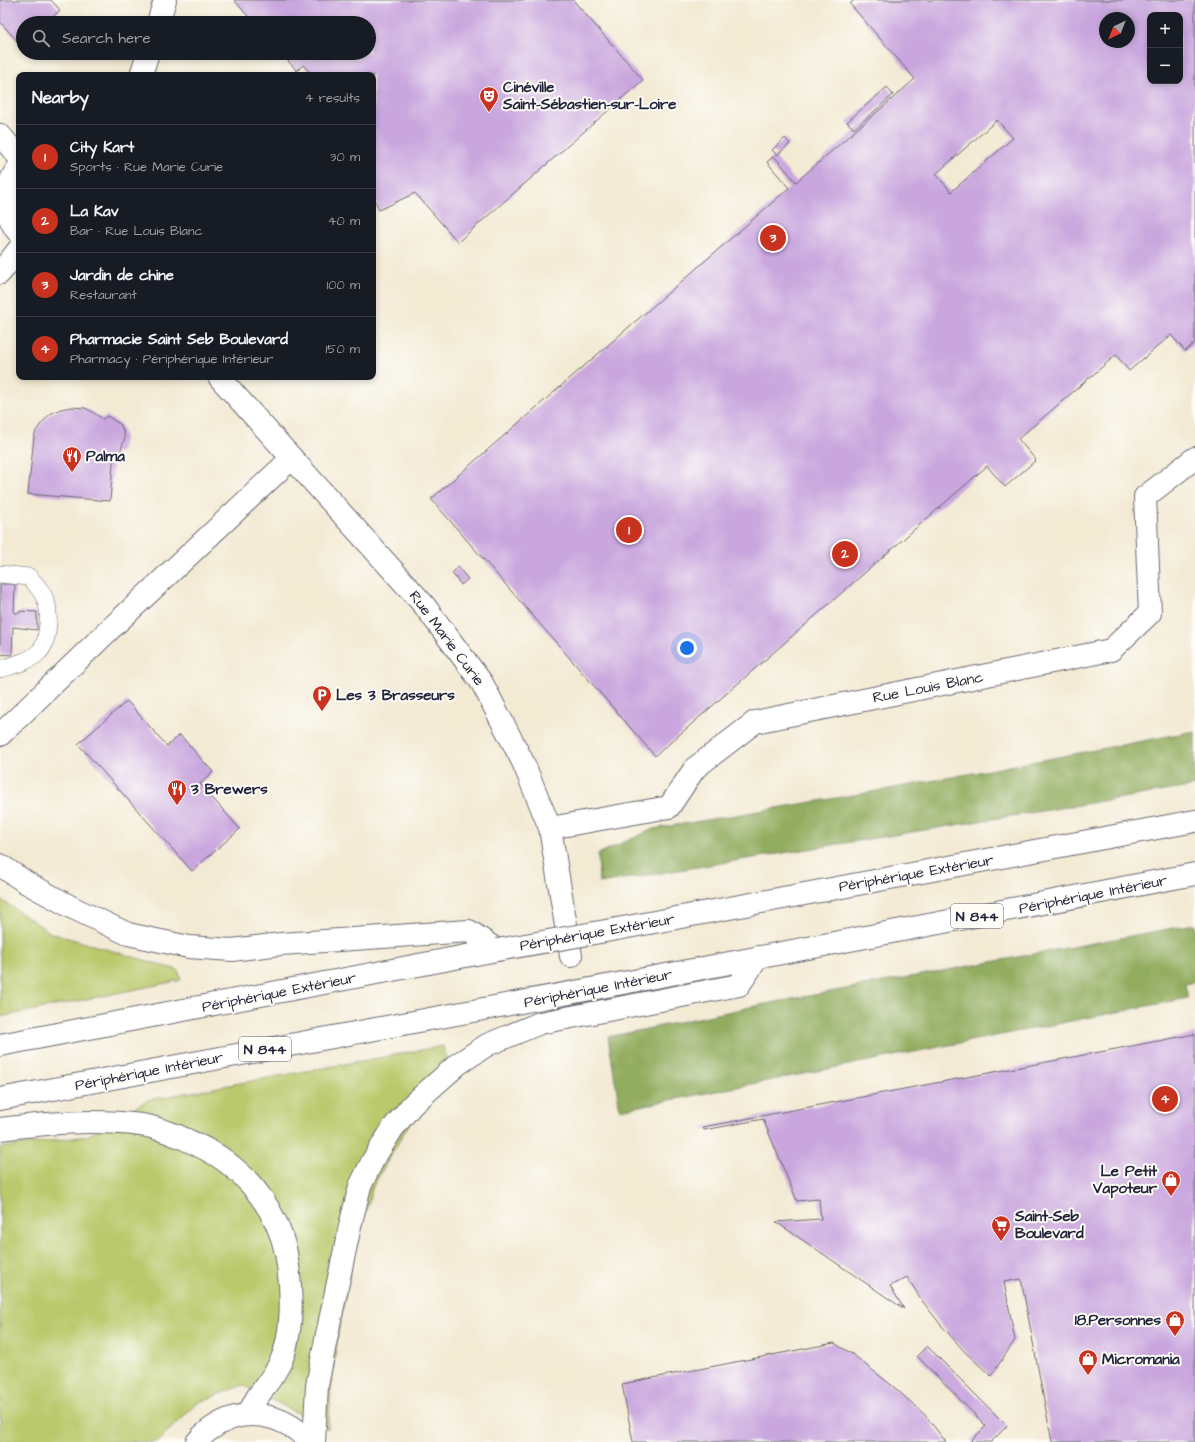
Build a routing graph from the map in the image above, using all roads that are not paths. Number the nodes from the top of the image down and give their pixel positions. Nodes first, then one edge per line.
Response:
1 (165, 0) edge
2 (160, 16) edge
3 (146, 60) edge
4 (142, 72) edge
5 (0, 135) edge
6 (16, 154) edge
7 (16, 172) edge
8 (16, 230) edge
9 (16, 253) edge
10 (0, 273) edge
11 (221, 380) edge
12 (292, 458) junction
13 (1195, 458) edge
14 (0, 574) edge
15 (0, 669) edge
16 (0, 735) edge
17 (1195, 821) edge
18 (550, 828) junction
19 (0, 865) edge
20 (1195, 874) edge
21 (497, 950) junction
22 (571, 956) dead end
23 (758, 957) junction
24 (0, 1045) edge
25 (0, 1099) edge
26 (0, 1129) edge
27 (248, 1415) junction
28 (197, 1442) edge
29 (310, 1442) edge
30 (314, 1442) edge

1 - 2 main road
3 - 4 main road
5 - 6 main road
7 - 8 main road
9 - 10 main road
11 - 12 main road, Rue Marie Curie
12 - 16 main road
12 - 18 main road, Rue Marie Curie
13 - 18 main road, Rue Louis Blanc
14 - 15 lane
17 - 21 main road, Périphérique Extérieur, bridge
18 - 22 main road, Rue Marie Curie
19 - 21 main road
20 - 23 main road, Périphérique Intérieur / N 844
21 - 24 main road, Périphérique Extérieur
23 - 25 main road, Périphérique Intérieur / N 844
23 - 30 main road
26 - 27 main road
27 - 28 main road
27 - 29 main road

